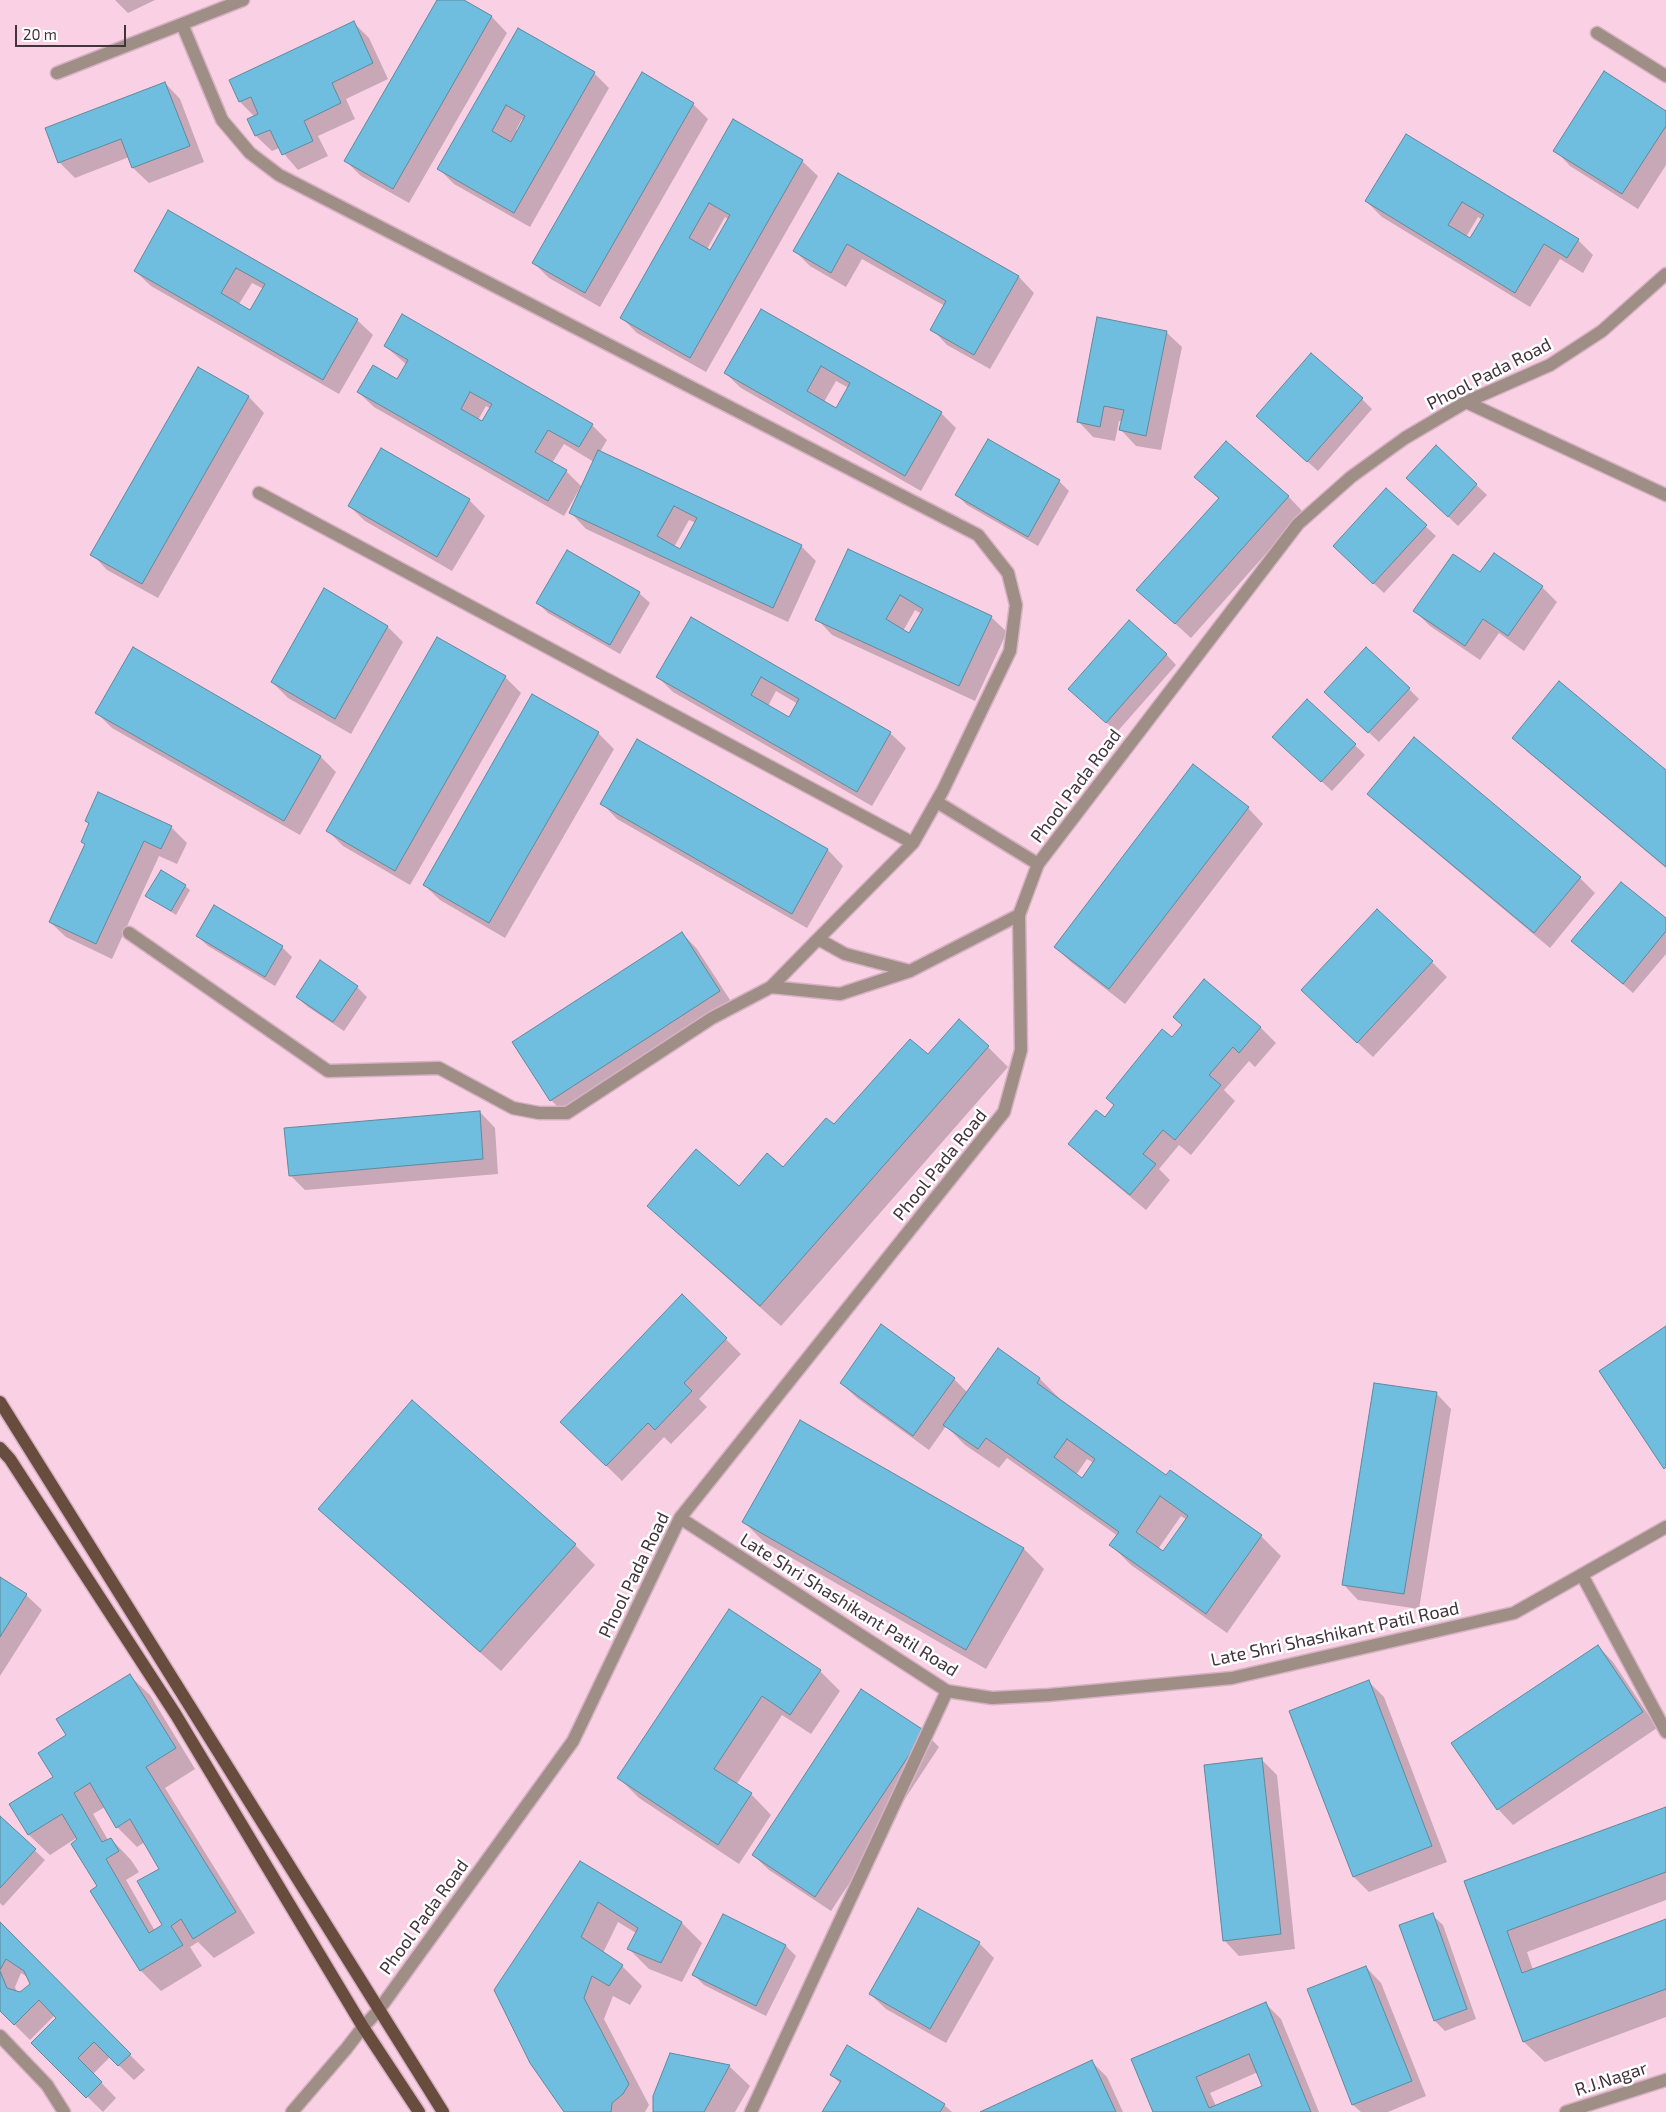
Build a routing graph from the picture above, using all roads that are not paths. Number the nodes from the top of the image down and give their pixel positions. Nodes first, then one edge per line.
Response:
1 (243, 0) edge
2 (182, 24) junction
3 (1597, 33) dead end
4 (57, 73) dead end
5 (1666, 76) edge
6 (1666, 274) edge
7 (1466, 402) junction
8 (259, 493) dead end
9 (1666, 495) edge
10 (936, 802) junction
11 (913, 843) junction
12 (1038, 864) junction
13 (1019, 915) junction
14 (128, 932) dead end
15 (818, 939) junction
16 (910, 971) junction
17 (771, 987) junction
18 (0, 1402) edge
19 (0, 1448) edge
20 (680, 1518) junction
21 (1666, 1527) edge
22 (1582, 1574) junction
23 (947, 1691) junction
24 (1666, 1732) edge
25 (378, 2011) junction
26 (363, 2027) junction
27 (0, 2036) edge
28 (1666, 2080) edge
29 (64, 2112) edge
30 (292, 2112) edge
31 (419, 2112) edge
32 (443, 2112) edge
33 (750, 2112) edge
34 (1566, 2112) edge

1 - 2 street
2 - 4 street
2 - 10 street
3 - 5 street
6 - 7 street, Phool Pada Road
7 - 9 street
7 - 12 street, Phool Pada Road
8 - 11 street
10 - 11 street
10 - 12 street
11 - 15 street
12 - 13 street, Phool Pada Road
13 - 16 street
13 - 20 street, Phool Pada Road
14 - 17 street
15 - 16 street
15 - 17 street
16 - 17 street
18 - 25 main road
19 - 26 main road
20 - 23 street, Late Shri Shashikant Patil Road
20 - 25 street, Phool Pada Road
21 - 22 street, Late Shri Shashikant Patil Road
22 - 23 street, Late Shri Shashikant Patil Road
22 - 24 street
23 - 33 street
25 - 26 street, Phool Pada Road
25 - 32 main road
26 - 30 street, Phool Pada Road
26 - 31 main road
27 - 29 street
28 - 34 street, R.J.Nagar

